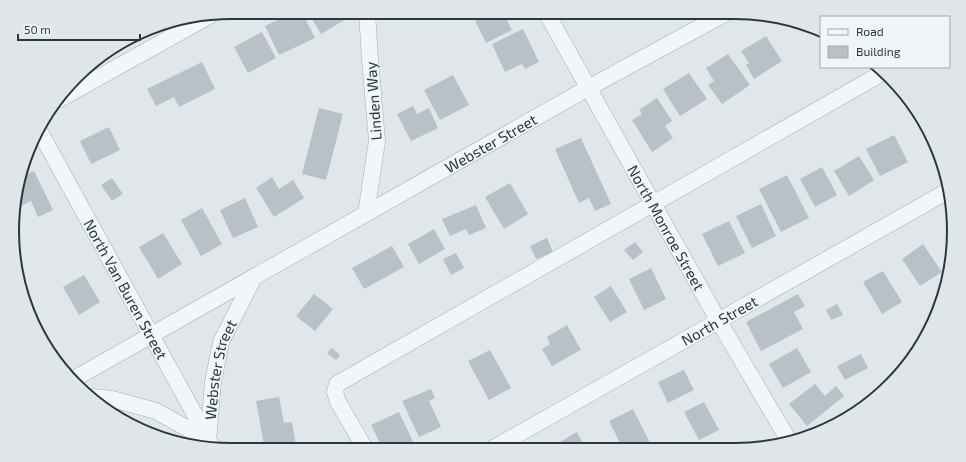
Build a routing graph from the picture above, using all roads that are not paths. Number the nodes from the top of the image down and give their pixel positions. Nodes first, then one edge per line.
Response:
1 (367, 19) edge
2 (550, 19) edge
3 (715, 19) edge
4 (199, 22) edge
5 (878, 75) edge
6 (588, 88) junction
7 (70, 93) edge
8 (42, 135) edge
9 (944, 193) edge
10 (653, 204) junction
11 (366, 214) junction
12 (254, 277) junction
13 (718, 320) junction
14 (152, 334) junction
15 (77, 377) edge
16 (101, 398) edge
17 (787, 437) edge
18 (208, 442) edge
19 (209, 442) edge
20 (210, 443) edge
21 (362, 443) edge
22 (503, 443) edge

1 - 11 street, Linden Way
2 - 6 street, North Monroe Street
3 - 6 street, Webster Street
4 - 7 street
5 - 10 street
6 - 10 street, North Monroe Street
6 - 11 street, Webster Street
8 - 14 street, North Van Buren Street
9 - 13 street, North Street
10 - 13 street, North Monroe Street
10 - 21 street
11 - 12 street, Webster Street
12 - 14 street, Webster Street
12 - 20 street, Webster Street
13 - 17 street, North Monroe Street
13 - 22 street, North Street
14 - 15 street, Webster Street
14 - 19 street, North Van Buren Street
16 - 18 street, Webster Street

